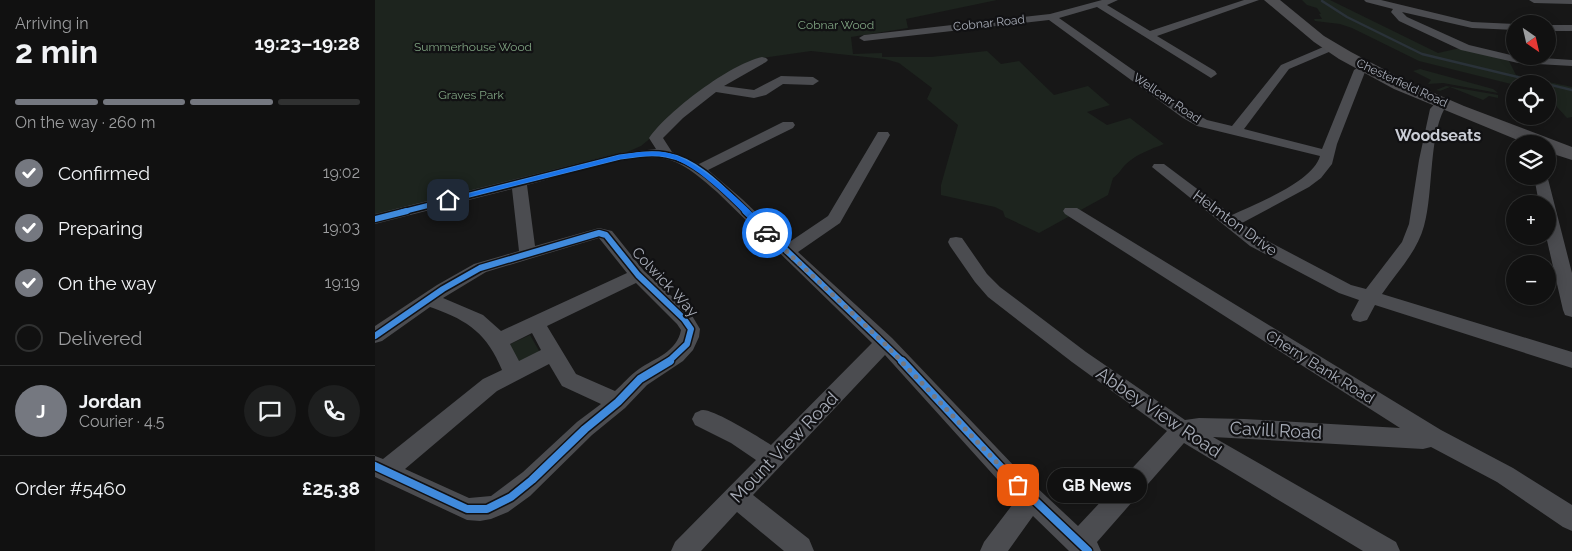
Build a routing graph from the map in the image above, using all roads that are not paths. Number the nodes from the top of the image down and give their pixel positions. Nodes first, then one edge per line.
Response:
1 (1113, 0) edge
2 (1254, 0) edge
3 (1271, 0) edge
4 (1369, 0) edge
5 (1534, 0) edge
6 (1552, 0) edge
7 (1572, 1) edge
8 (1099, 4) junction
9 (1400, 8) junction
10 (1051, 16) junction
11 (1506, 27) edge
12 (1556, 28) edge
13 (1572, 28) edge
14 (1149, 35) junction
15 (864, 38) dead end
16 (1332, 47) junction
17 (762, 60) dead end
18 (1572, 62) edge
19 (1366, 67) junction
20 (1211, 74) dead end
21 (813, 81) dead end
22 (715, 88) junction
23 (1442, 103) junction
24 (787, 125) dead end
25 (1235, 132) junction
26 (883, 134) dead end
27 (1521, 135) edge
28 (656, 138) junction
29 (1556, 148) edge
30 (641, 154) junction
31 (1327, 154) junction
32 (1572, 154) edge
33 (667, 155) junction
34 (1159, 167) dead end
35 (697, 170) junction
36 (519, 182) junction
37 (1071, 211) dead end
38 (375, 219) edge
39 (1231, 222) junction
40 (956, 242) dead end
41 (1556, 242) edge
42 (787, 252) junction
43 (528, 254) junction
44 (639, 275) junction
45 (1369, 298) junction
46 (430, 300) junction
47 (1572, 310) edge
48 (1359, 315) dead end
49 (536, 324) junction
50 (375, 336) edge
51 (498, 341) junction
52 (884, 343) junction
53 (553, 354) junction
54 (1572, 360) edge
55 (514, 373) junction
56 (618, 402) junction
57 (703, 419) dead end
58 (1182, 430) junction
59 (1433, 437) junction
60 (773, 459) junction
61 (380, 468) edge
62 (737, 497) junction
63 (1031, 499) junction
64 (1572, 519) edge
65 (1084, 547) edge
66 (684, 551) edge
67 (801, 551) edge
68 (993, 551) edge
69 (1387, 551) edge

1 - 8 street, Cobnar Road
2 - 14 street
3 - 16 highway, Chesterfield Road
4 - 9 street
5 - 6 street
6 - 7 street
8 - 10 street, Cobnar Road
8 - 14 street
9 - 11 street
9 - 18 street
10 - 15 street, Cobnar Road
10 - 25 street, Wellcarr Road
12 - 13 street
14 - 20 street
16 - 19 highway, Chesterfield Road
16 - 25 street
17 - 22 street
19 - 23 highway, Chesterfield Road
19 - 31 street
21 - 22 street
22 - 28 street
23 - 27 highway, Chesterfield Road
23 - 45 street
24 - 35 street
25 - 31 street, Wellcarr Road
26 - 42 street
28 - 30 street
28 - 33 street
29 - 32 highway, Chesterfield Road
30 - 33 street
30 - 36 street
31 - 39 street
33 - 35 street
34 - 39 street, Helmton Drive
35 - 42 street
36 - 38 street
36 - 43 street
37 - 59 street, Cherry Bank Road
39 - 45 street, Helmton Drive
40 - 58 street, Abbey View Road
41 - 47 street
42 - 52 street
43 - 44 street, Colwick Way
43 - 46 street, Colwick Way
44 - 49 street
44 - 56 street, Colwick Way
45 - 48 street
45 - 54 street, Helmton Drive
46 - 50 street, Colwick Way
46 - 51 street
49 - 51 street
49 - 53 street
51 - 55 street
52 - 60 street, Mount View Road
52 - 63 street
53 - 55 street
53 - 56 street
55 - 61 street
56 - 61 street, Colwick Way
57 - 60 street
58 - 59 street, Cavill Road
58 - 65 street
58 - 69 street, Abbey View Road
59 - 64 street, Cherry Bank Road
60 - 62 street, Mount View Road
62 - 66 street, Mount View Road
62 - 67 street
63 - 65 street
63 - 68 street

